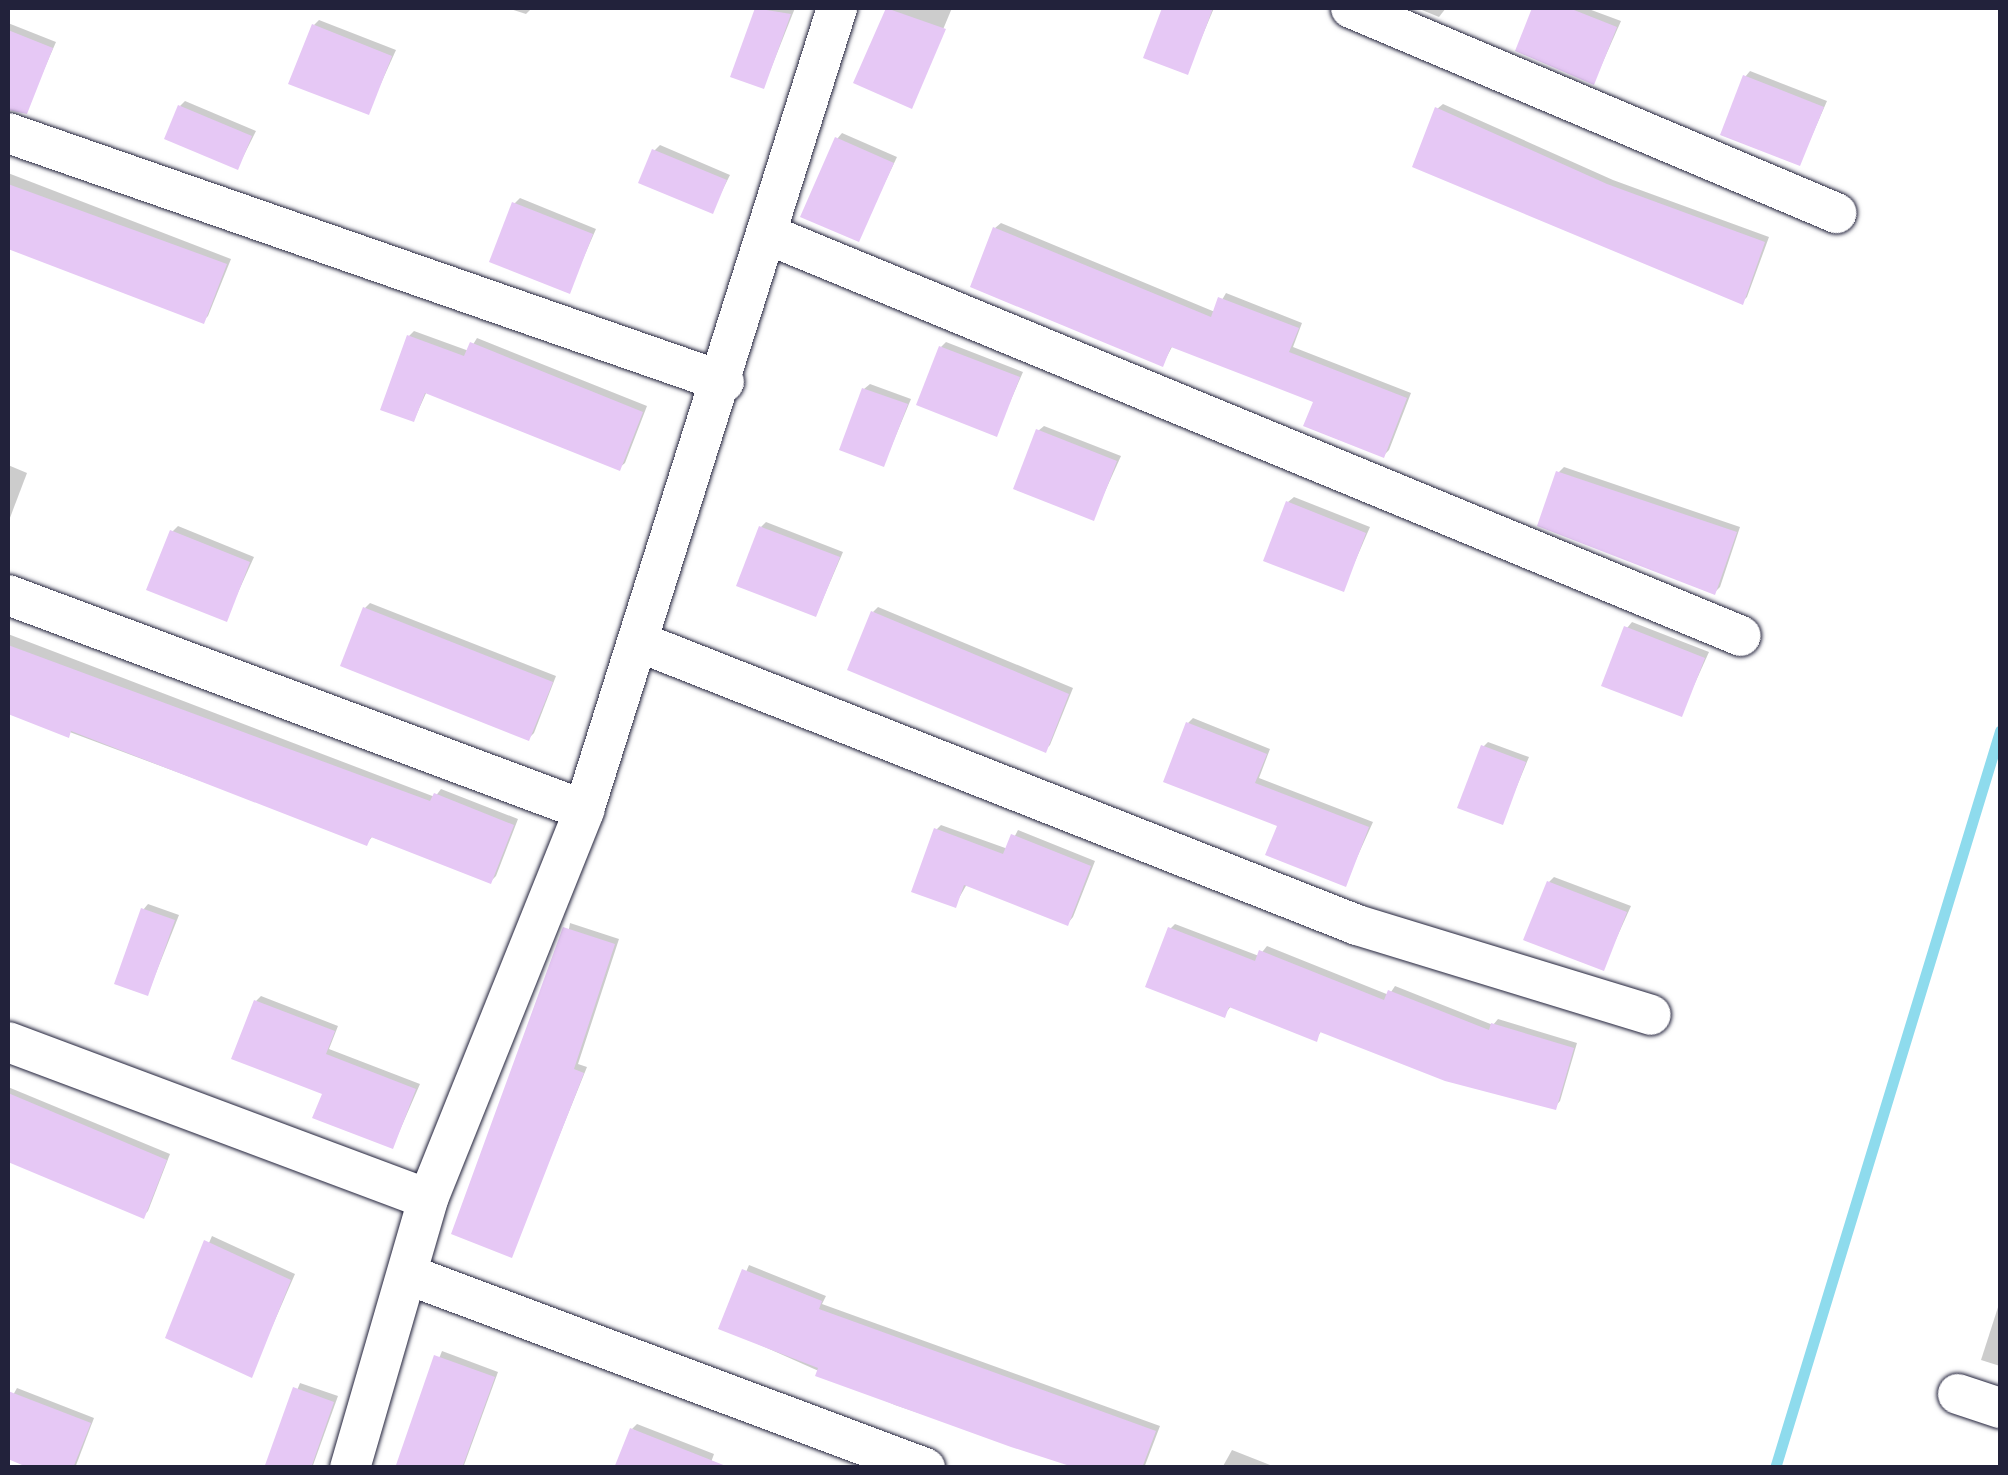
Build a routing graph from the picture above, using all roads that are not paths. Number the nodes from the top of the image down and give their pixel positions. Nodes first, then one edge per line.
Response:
1 (837, 8) edge
2 (1351, 8) edge
3 (8, 133) edge
4 (1836, 213) dead end
5 (769, 235) junction
6 (724, 382) junction
7 (8, 595) edge
8 (1742, 636) dead end
9 (639, 642) junction
10 (584, 810) junction
11 (1651, 1015) dead end
12 (8, 1042) edge
13 (428, 1200) junction
14 (408, 1275) junction
15 (1958, 1394) dead end
16 (2000, 1408) edge
17 (350, 1468) edge
18 (925, 1468) edge

1 - 5 street
2 - 4 street
3 - 6 street
5 - 6 street
5 - 8 street
6 - 9 street
7 - 10 street
9 - 10 street
9 - 11 street
10 - 13 street
12 - 13 street
13 - 14 street
14 - 17 street
14 - 18 street
15 - 16 street

